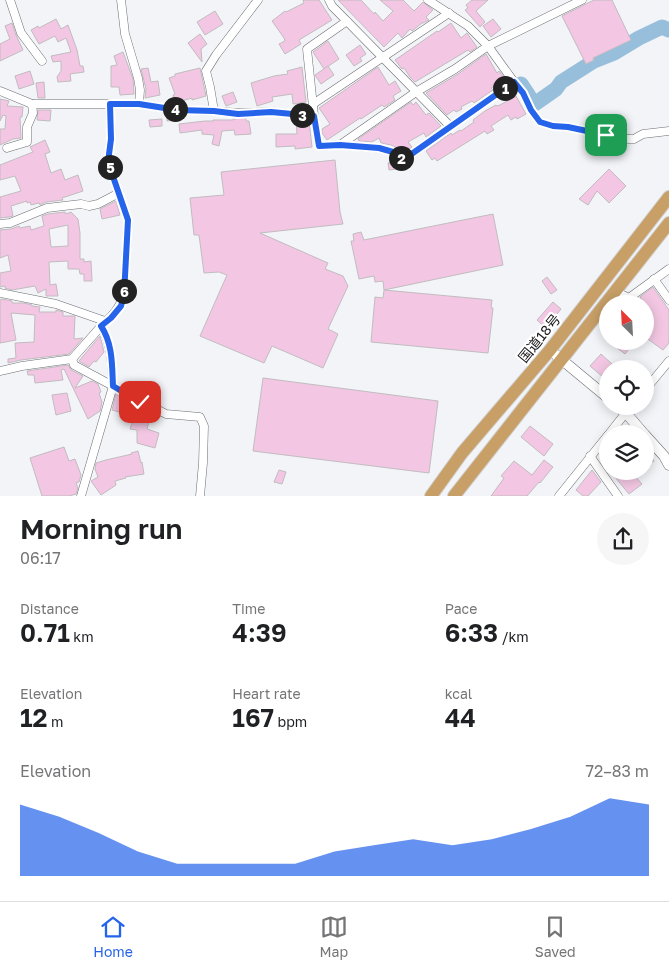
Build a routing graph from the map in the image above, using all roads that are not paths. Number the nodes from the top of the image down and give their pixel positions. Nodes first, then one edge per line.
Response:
1 (10, 0) edge
2 (121, 0) edge
3 (258, 0) edge
4 (329, 0) edge
5 (428, 0) edge
6 (582, 0) edge
7 (449, 13) junction
8 (348, 21) junction
9 (488, 46) junction
10 (383, 57) junction
11 (42, 61) dead end
12 (514, 82) junction
13 (0, 91) edge
14 (416, 92) junction
15 (32, 104) junction
16 (110, 104) junction
17 (139, 104) junction
18 (313, 104) junction
19 (214, 111) junction
20 (314, 116) junction
21 (450, 126) junction
22 (669, 131) edge
23 (340, 145) junction
24 (7, 148) dead end
25 (119, 193) junction
26 (669, 197) edge
27 (669, 223) edge
28 (0, 224) edge
29 (669, 268) edge
30 (654, 279) junction
31 (615, 291) junction
32 (0, 293) edge
33 (669, 300) edge
34 (103, 324) junction
35 (550, 350) junction
36 (72, 360) junction
37 (561, 360) junction
38 (669, 361) edge
39 (0, 371) edge
40 (654, 379) edge
41 (113, 386) junction
42 (599, 391) edge
43 (630, 415) edge
44 (638, 425) edge
45 (654, 443) edge
46 (599, 446) edge
47 (590, 456) junction
48 (667, 457) edge
49 (81, 496) edge
50 (200, 496) edge
51 (431, 496) edge
52 (454, 496) edge
53 (559, 496) edge
54 (618, 496) edge

1 - 11 street
2 - 17 street
3 - 19 street
4 - 8 street
5 - 7 street
6 - 9 street
7 - 9 street
7 - 10 street
8 - 10 street
8 - 18 street
9 - 12 street
9 - 14 street
10 - 14 street
10 - 18 street
12 - 21 street
12 - 22 street
13 - 15 street
14 - 21 street
14 - 23 street
15 - 16 street
15 - 24 street
16 - 17 street
16 - 25 street
17 - 19 street
18 - 20 street
19 - 20 street
20 - 23 street
21 - 23 street
25 - 28 street
25 - 34 street
26 - 35 highway, 国道18号
27 - 31 highway
29 - 30 street
30 - 31 street
30 - 33 street
31 - 37 highway
32 - 34 street
34 - 36 street
34 - 41 street
35 - 37 street
35 - 51 highway, 国道18号
36 - 39 street
36 - 41 street
37 - 42 street
37 - 52 highway
38 - 40 street
41 - 49 street
41 - 50 street
43 - 44 street
45 - 48 street
46 - 47 street
47 - 53 street
47 - 54 street

